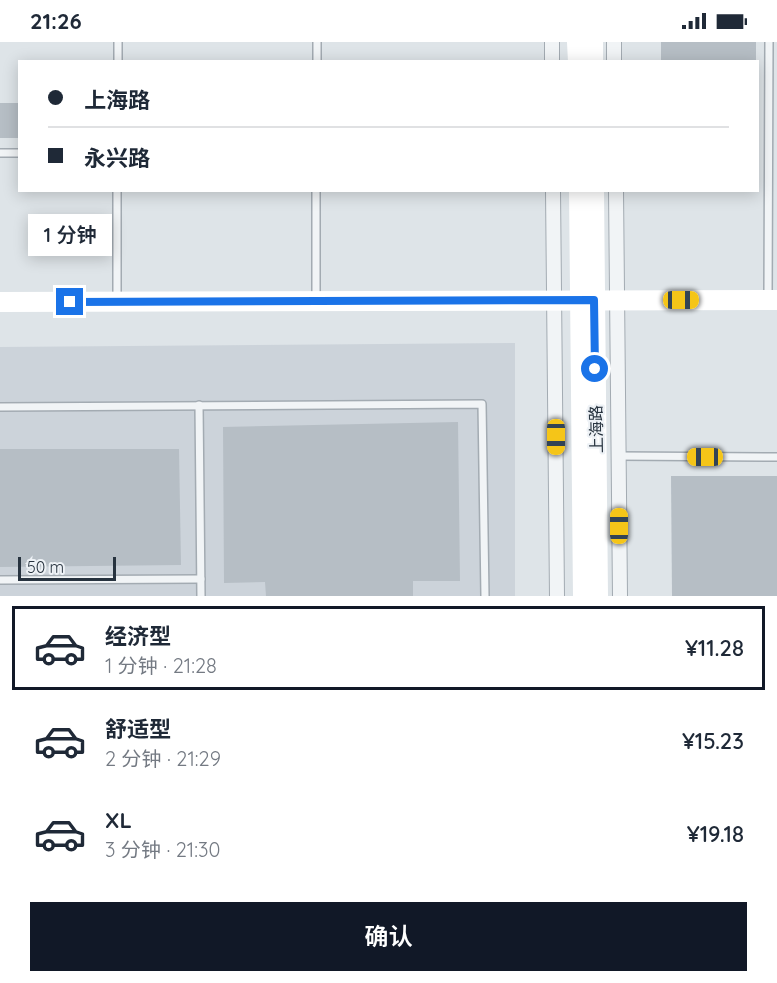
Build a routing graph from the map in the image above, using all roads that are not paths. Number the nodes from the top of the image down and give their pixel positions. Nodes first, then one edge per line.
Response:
1 (118, 42) edge
2 (316, 42) edge
3 (552, 42) edge
4 (578, 42) edge
5 (592, 42) edge
6 (614, 42) edge
7 (769, 42) edge
8 (118, 60) edge
9 (316, 60) edge
10 (552, 60) edge
11 (578, 60) edge
12 (593, 60) edge
13 (614, 60) edge
14 (0, 153) edge
15 (18, 153) edge
16 (768, 182) junction
17 (777, 182) edge
18 (117, 192) edge
19 (316, 192) edge
20 (553, 192) edge
21 (579, 192) edge
22 (594, 192) edge
23 (616, 192) edge
24 (316, 300) junction
25 (554, 300) junction
26 (587, 300) junction
27 (617, 300) junction
28 (772, 300) edge
29 (0, 302) edge
30 (117, 302) junction
31 (199, 405) junction
32 (0, 407) edge
33 (618, 456) junction
34 (777, 457) edge
35 (201, 579) junction
36 (0, 580) edge
37 (201, 596) edge
38 (485, 596) edge
39 (557, 596) edge
40 (583, 596) edge
41 (598, 596) edge
42 (620, 596) edge

1 - 8 lane
2 - 9 lane
3 - 10 street
4 - 11 main road
5 - 12 main road
6 - 13 street
7 - 16 lane
14 - 15 lane
16 - 17 lane
16 - 28 lane
18 - 30 lane
19 - 24 lane
20 - 25 street
21 - 26 main road, 上海路
22 - 26 main road, 上海路
23 - 27 street
24 - 25 main road
24 - 30 main road
25 - 26 main road
25 - 39 street
26 - 27 main road
26 - 40 main road, 上海路
26 - 41 main road, 上海路
27 - 28 main road
27 - 33 street
29 - 30 main road
31 - 32 lane
31 - 35 lane
31 - 38 lane
33 - 34 lane
33 - 42 street
35 - 36 lane
35 - 37 lane

